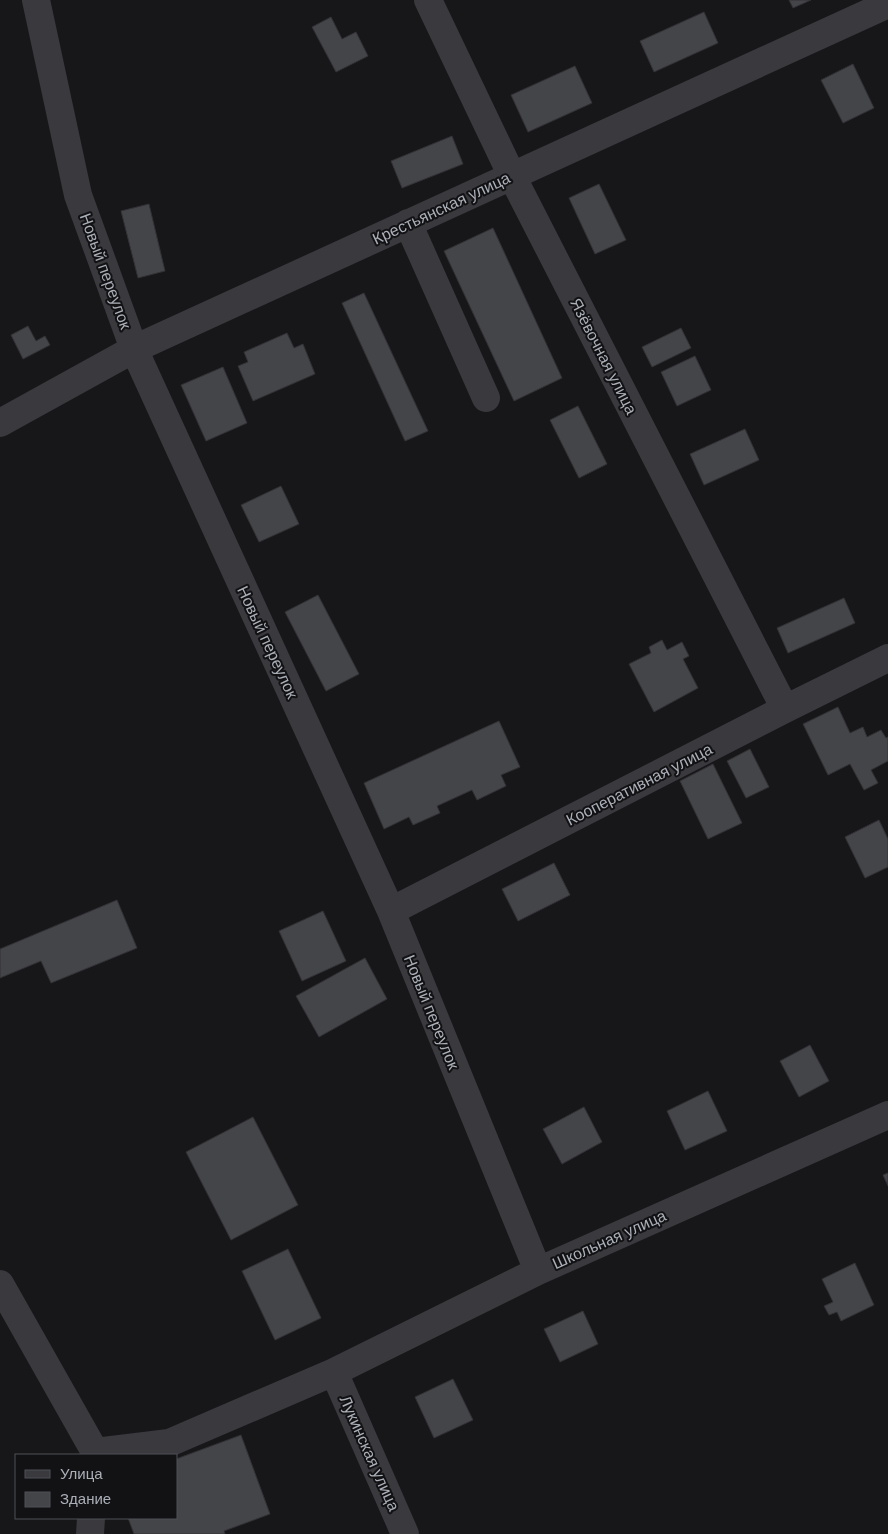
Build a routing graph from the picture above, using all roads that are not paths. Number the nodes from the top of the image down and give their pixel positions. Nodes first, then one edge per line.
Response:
1 (36, 0) edge
2 (428, 0) edge
3 (888, 4) edge
4 (512, 176) junction
5 (408, 223) junction
6 (134, 349) junction
7 (486, 398) dead end
8 (0, 423) edge
9 (888, 658) edge
10 (785, 710) junction
11 (391, 911) junction
12 (888, 1115) edge
13 (538, 1271) junction
14 (0, 1284) edge
15 (334, 1372) junction
16 (95, 1454) edge
17 (91, 1519) edge
18 (90, 1534) edge
19 (406, 1534) edge

1 - 6 street, Новый переулок
2 - 4 street, Язёвочная улица
3 - 4 street, Крестьянская улица
4 - 5 street, Крестьянская улица
4 - 10 street, Язёвочная улица
5 - 6 street, Крестьянская улица
5 - 7 street
6 - 8 street, Крестьянская улица
6 - 11 street, Новый переулок
9 - 10 street, Кооперативная улица
10 - 11 street, Кооперативная улица
11 - 13 street, Новый переулок
12 - 13 street, Школьная улица
13 - 15 street, Школьная улица
14 - 16 street
15 - 16 street, Школьная улица
15 - 19 street, Лукинская улица
17 - 18 street

